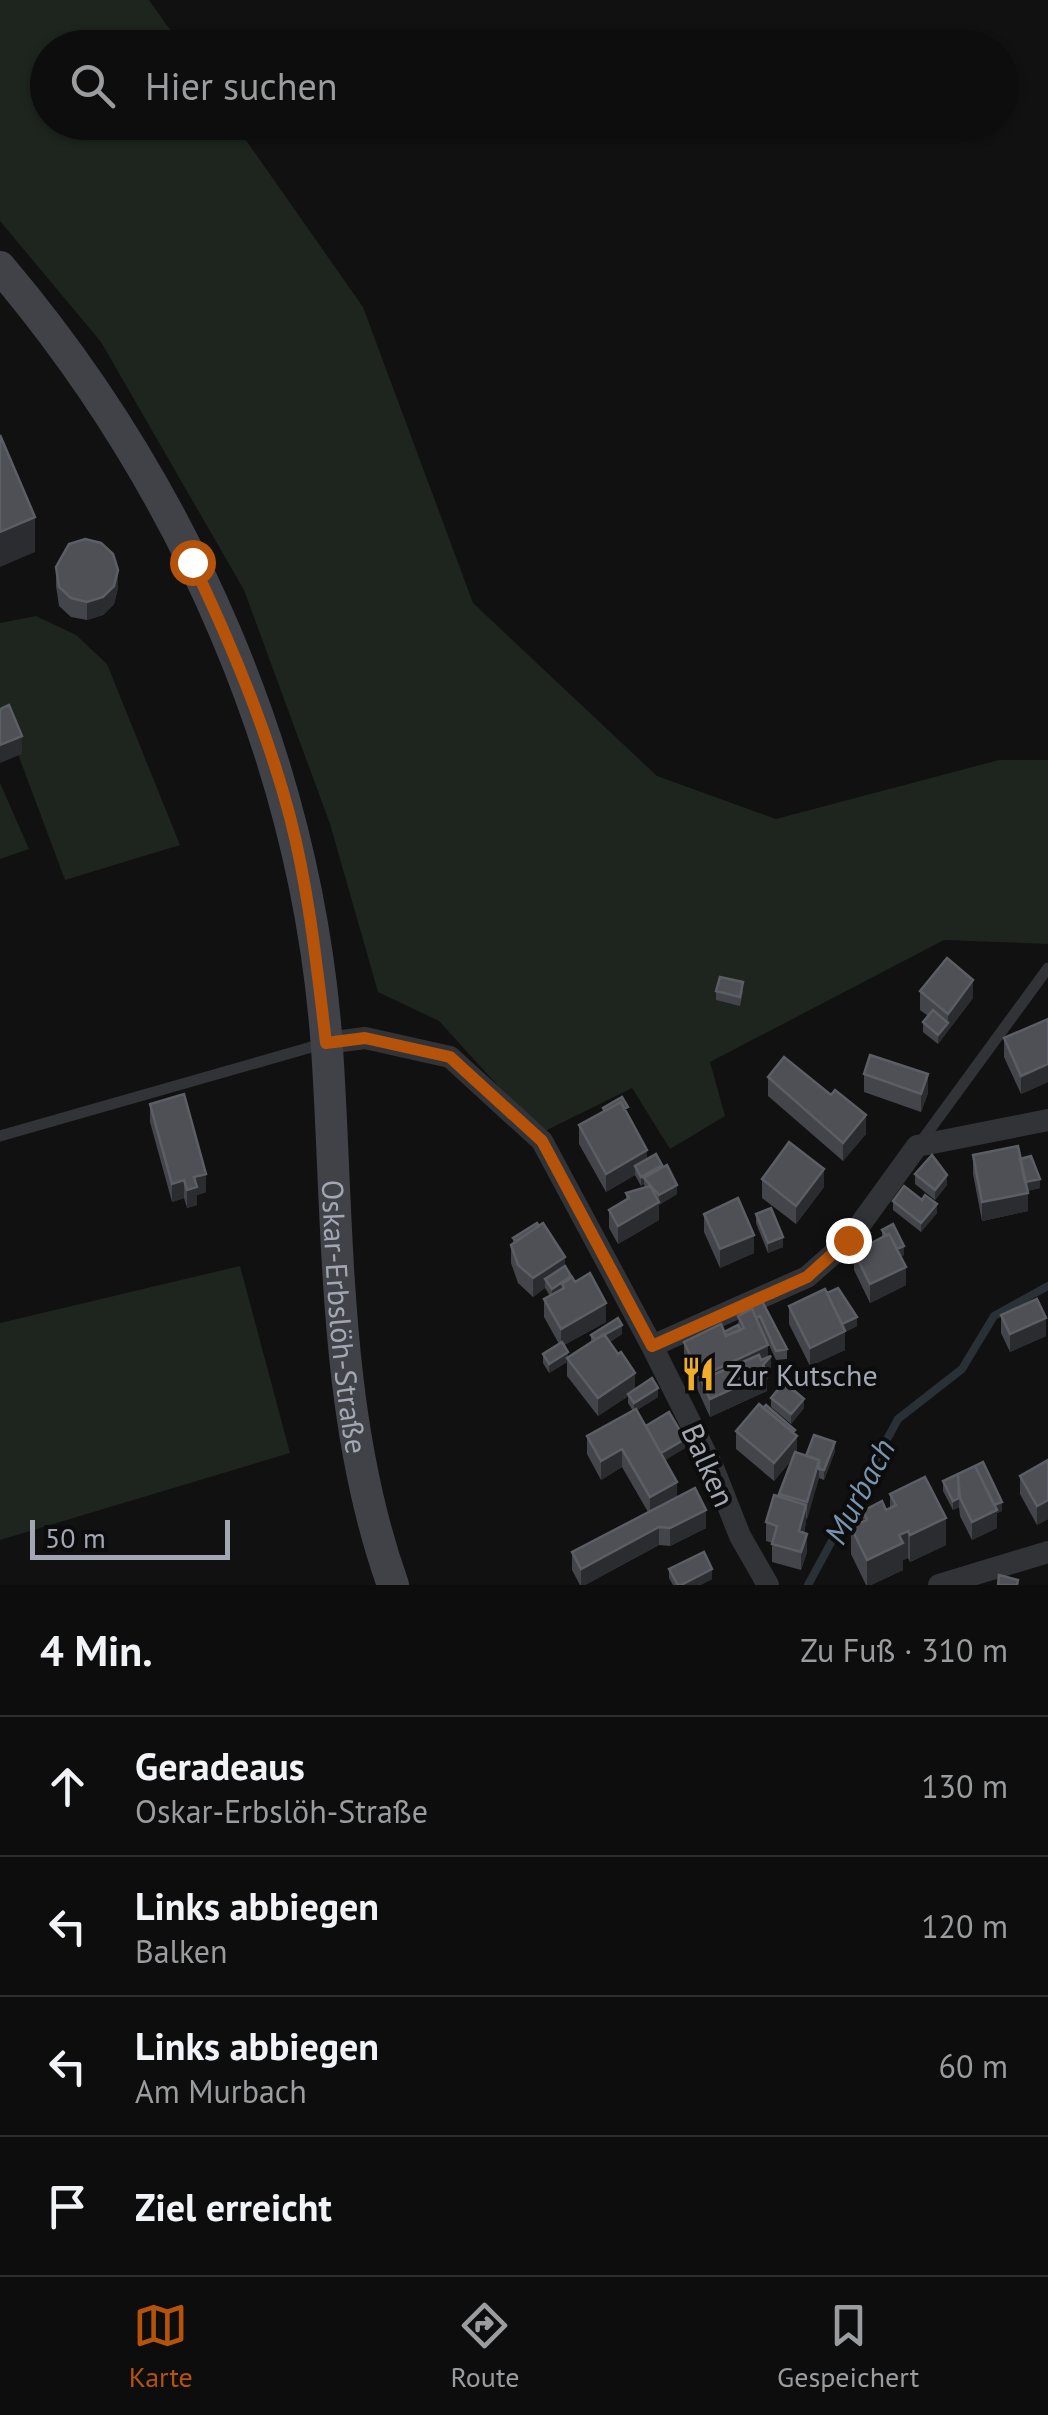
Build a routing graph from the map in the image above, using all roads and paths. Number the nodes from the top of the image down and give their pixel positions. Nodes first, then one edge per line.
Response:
1 (0, 267) edge
2 (1048, 968) edge
3 (326, 1043) junction
4 (1048, 1120) edge
5 (0, 1136) edge
6 (917, 1146) junction
7 (652, 1346) junction
8 (1048, 1552) edge
9 (393, 1585) edge
10 (768, 1585) edge
11 (939, 1585) edge

1 - 3 main road, Oskar-Erbslöh-Straße
2 - 6 lane
3 - 5 lane
3 - 7 street, Balken
3 - 9 main road, Oskar-Erbslöh-Straße
4 - 6 street
6 - 7 street
7 - 10 street, Balken
8 - 11 street

